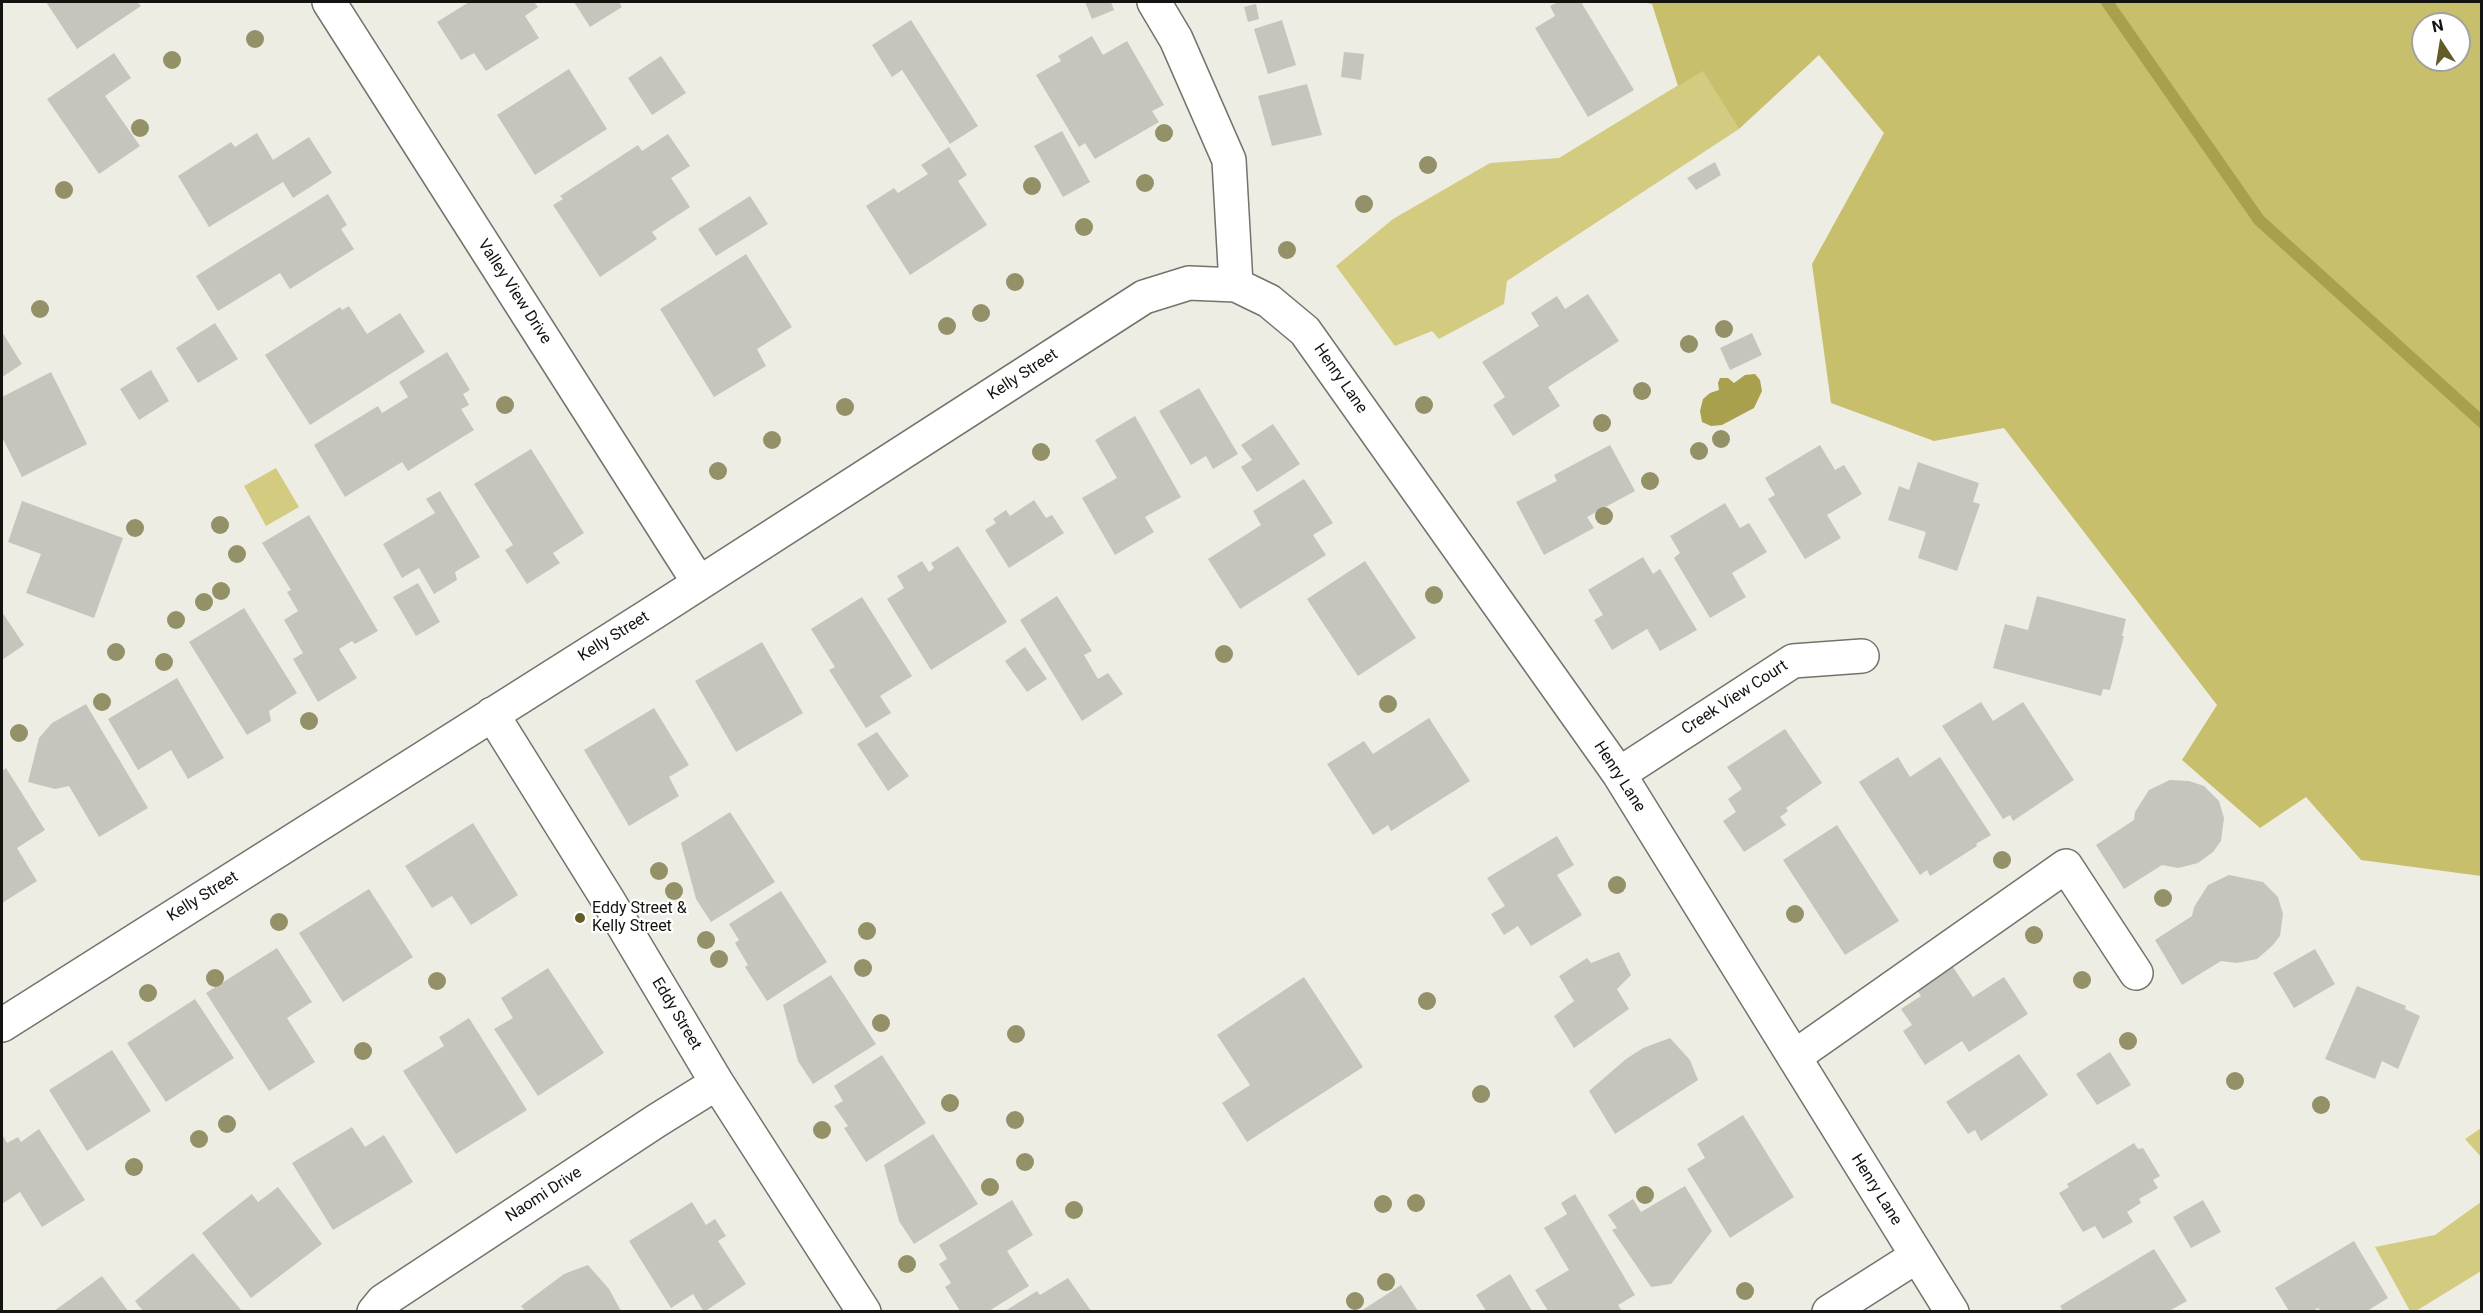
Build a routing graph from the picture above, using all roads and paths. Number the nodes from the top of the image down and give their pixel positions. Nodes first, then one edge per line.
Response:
1 (329, 2) edge
2 (1154, 2) edge
3 (1236, 285) junction
4 (699, 583) junction
5 (1862, 656) dead end
6 (492, 714) junction
7 (1618, 774) junction
8 (2136, 973) dead end
9 (2, 1025) edge
10 (1794, 1057) junction
11 (717, 1083) junction
12 (1917, 1256) junction
13 (374, 1311) edge
14 (864, 1311) edge
15 (1829, 1311) edge
16 (1952, 1311) edge

1 - 4 street, Valley View Drive
2 - 3 street
3 - 4 street, Kelly Street
3 - 7 street, Henry Lane
4 - 6 street, Kelly Street
5 - 7 street, Creek View Court
6 - 9 street, Kelly Street
6 - 11 street, Eddy Street
7 - 10 street, Henry Lane
8 - 10 street
10 - 12 street, Henry Lane
11 - 13 street, Naomi Drive
11 - 14 street, Eddy Street
12 - 15 street
12 - 16 street, Henry Lane

